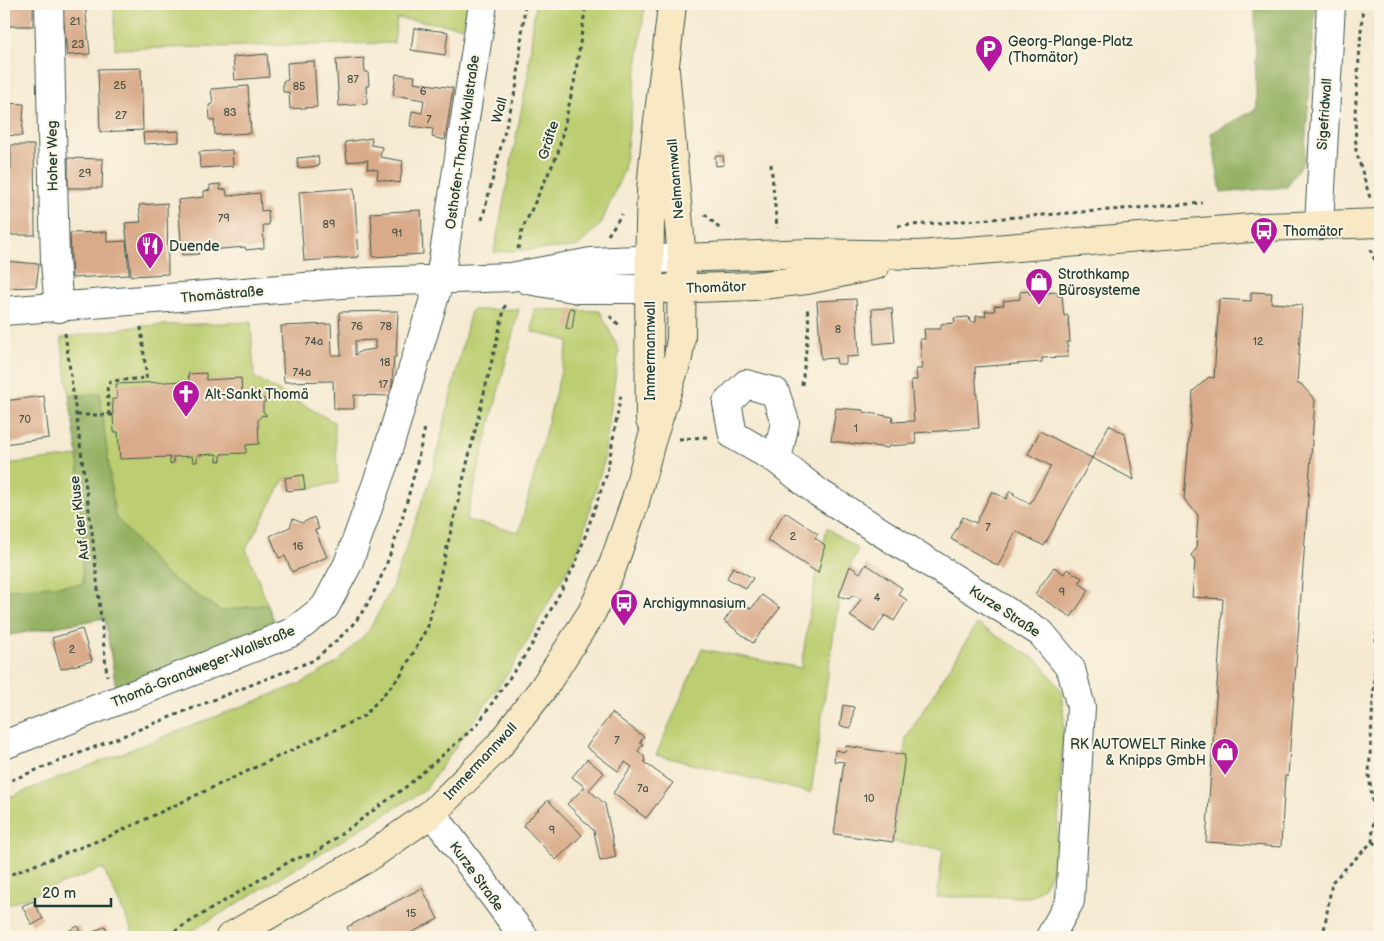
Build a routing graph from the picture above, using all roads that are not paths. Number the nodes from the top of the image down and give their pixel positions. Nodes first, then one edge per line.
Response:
1 (49, 4) edge
2 (483, 4) edge
3 (672, 4) edge
4 (1331, 4) edge
5 (666, 70) junction
6 (1376, 223) edge
7 (1319, 225) junction
8 (919, 255) junction
9 (682, 258) junction
10 (649, 260) junction
11 (511, 277) junction
12 (440, 280) junction
13 (682, 288) junction
14 (649, 289) junction
15 (4, 311) edge
16 (62, 320) junction
17 (651, 442) junction
18 (777, 460) junction
19 (4, 744) edge
20 (432, 813) junction
21 (230, 937) edge
22 (524, 937) edge
23 (1050, 937) edge

1 - 16 street, Hoher Weg
2 - 12 street, Osthofen-Thomä-Wallstraße
3 - 5 street, Nelmannwall
4 - 7 street, Sigefridwall
5 - 9 street, Nelmannwall
5 - 10 street, Nelmannwall
6 - 7 street, Thomätor
7 - 8 street, Thomätor
8 - 9 street, Thomätor
8 - 13 street, Thomätor
9 - 10 street, Thomätor
9 - 13 street, Nelmannwall
10 - 11 street, Thomätor
10 - 14 street, Immermannwall
11 - 12 street, Thomätor
11 - 14 street, Thomätor
12 - 16 street, Thomästraße
12 - 19 street, Thomä-Grandweger-Wallstraße
13 - 14 street, Thomätor
13 - 17 street, Immermannwall
14 - 17 street, Immermannwall
15 - 16 street, Thomästraße
17 - 20 street, Immermannwall
18 - 18 street, Kurze Straße
18 - 23 street, Kurze Straße
20 - 21 street, Immermannwall
20 - 22 street, Kurze Straße

